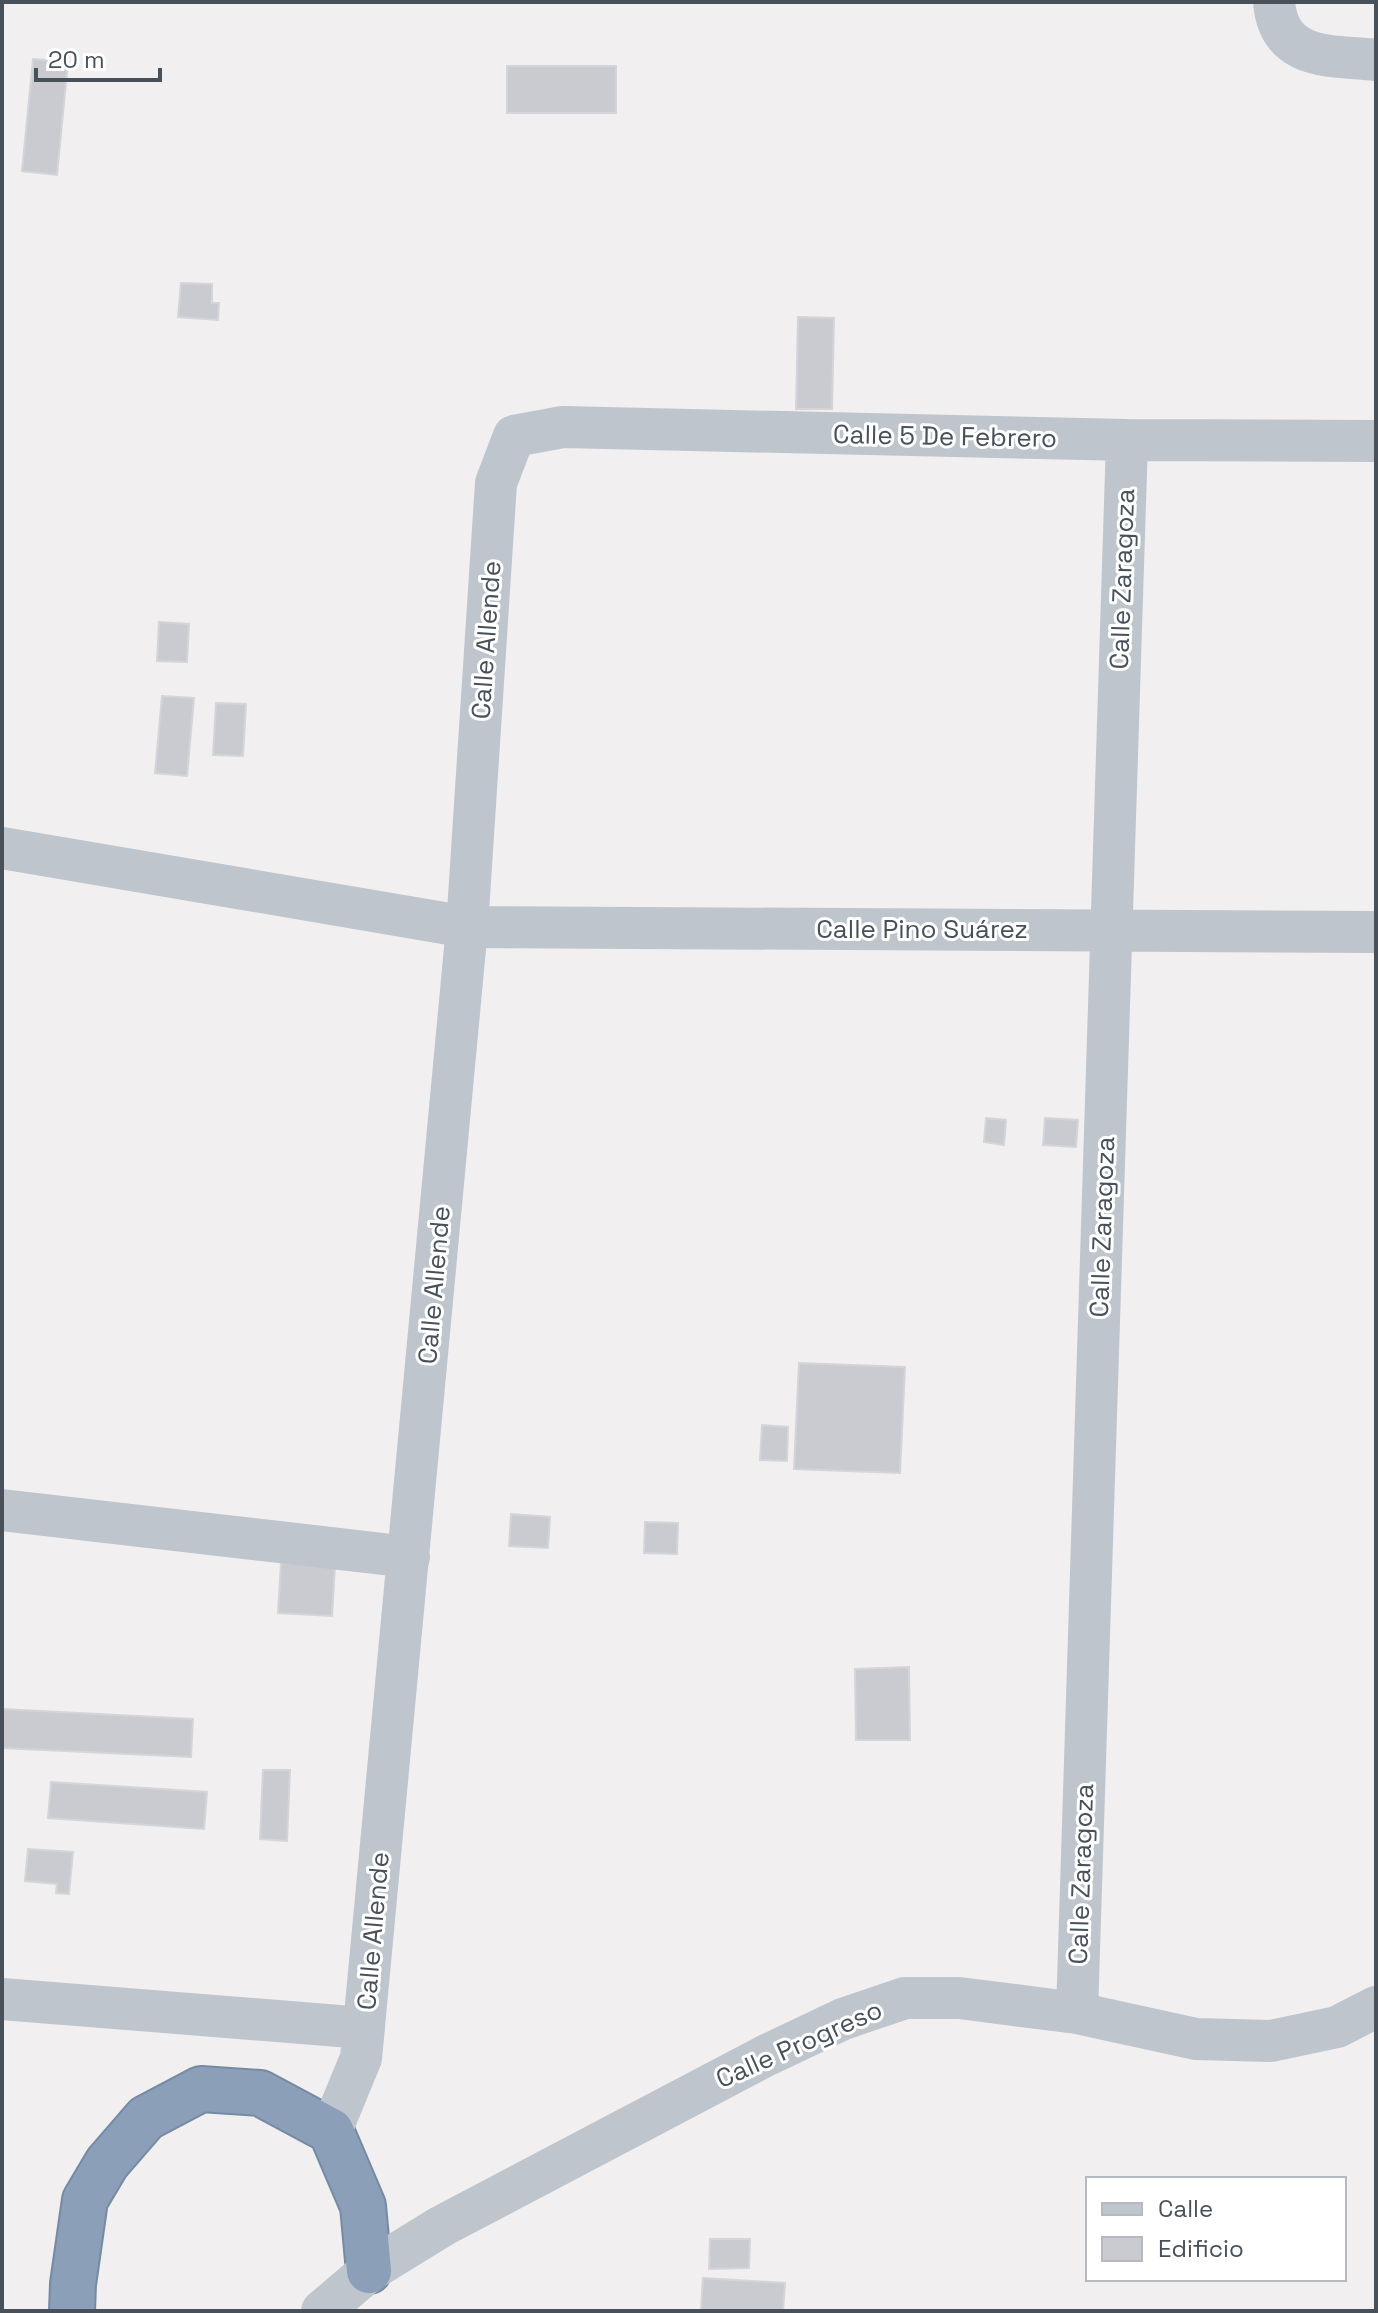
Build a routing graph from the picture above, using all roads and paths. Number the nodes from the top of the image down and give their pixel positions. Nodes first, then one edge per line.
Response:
1 (1274, 2) edge
2 (1376, 60) edge
3 (514, 436) joint
4 (1127, 440) junction
5 (1376, 441) edge
6 (2, 848) edge
7 (467, 927) junction
8 (1111, 930) junction
9 (1376, 932) edge
10 (2, 1510) edge
11 (409, 1557) junction
12 (2, 1999) edge
13 (1376, 2007) edge
14 (1077, 2013) junction
15 (364, 2028) junction
16 (331, 2131) junction
17 (369, 2271) junction
18 (72, 2311) edge
19 (322, 2311) edge

1 - 2 street
3 - 4 street, Calle 5 De Febrero
3 - 7 street, Calle Allende
4 - 5 street, Calle 5 De Febrero
4 - 8 street, Calle Zaragoza
6 - 7 street, Calle Pino Suárez
7 - 8 street, Calle Pino Suárez
7 - 11 street, Calle Allende
8 - 9 street, Calle Pino Suárez
8 - 14 street, Calle Zaragoza
10 - 11 street
11 - 15 street, Calle Allende
12 - 15 street
13 - 14 street, Calle Progreso
14 - 17 street, Calle Progreso
15 - 16 street, Calle Allende
16 - 17 highway
16 - 18 highway
17 - 19 street, Calle Progreso

